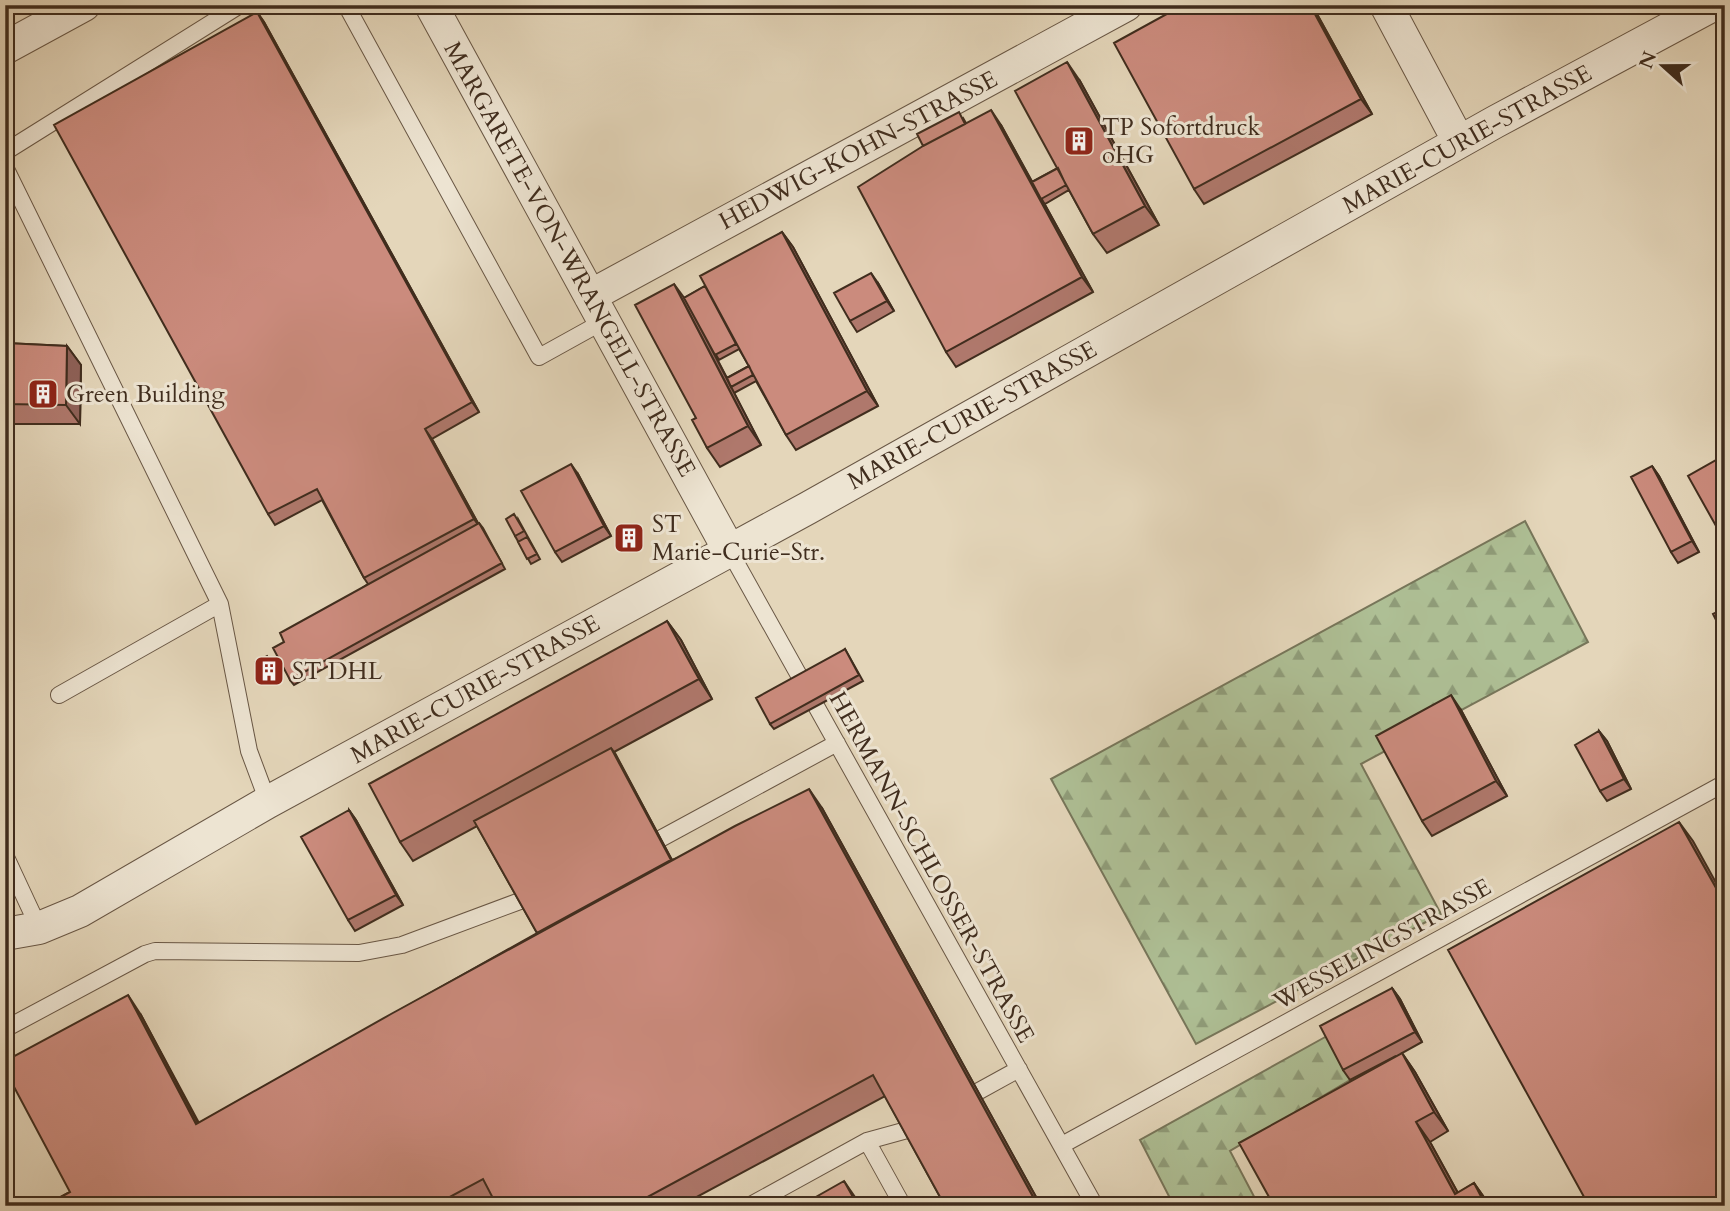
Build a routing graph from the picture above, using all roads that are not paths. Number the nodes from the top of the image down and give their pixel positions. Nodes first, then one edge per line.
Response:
1 (84, 5) edge
2 (240, 5) edge
3 (346, 5) edge
4 (432, 5) edge
5 (1126, 5) edge
6 (1386, 5) edge
7 (1713, 5) edge
8 (39, 16) edge
9 (5, 48) edge
10 (1459, 142) junction
11 (5, 152) edge
12 (5, 167) edge
13 (597, 308) junction
14 (729, 550) junction
15 (220, 604) junction
16 (59, 695) dead end
17 (837, 743) junction
18 (1723, 788) edge
19 (268, 802) junction
20 (660, 839) edge
21 (5, 855) edge
22 (520, 901) edge
23 (39, 928) junction
24 (5, 934) edge
25 (5, 1029) edge
26 (1019, 1069) junction
27 (979, 1091) dead end
28 (907, 1130) edge
29 (867, 1141) junction
30 (1062, 1145) junction
31 (749, 1206) edge
32 (903, 1206) edge
33 (1095, 1206) edge

1 - 8 street
2 - 11 lane
3 - 13 lane
4 - 13 street, MARGARETE-VON-WRANGELL-STRASSE
5 - 13 street, HEDWIG-KOHN-STRASSE
6 - 10 street
7 - 10 street, MARIE-CURIE-STRASSE
8 - 9 street
10 - 14 street, MARIE-CURIE-STRASSE
12 - 15 lane
13 - 14 street, MARGARETE-VON-WRANGELL-STRASSE
14 - 17 lane, HERMANN-SCHLOSSER-STRASSE
14 - 19 street, MARIE-CURIE-STRASSE
15 - 16 lane
15 - 19 lane
17 - 20 lane
17 - 26 lane, HERMANN-SCHLOSSER-STRASSE
18 - 30 lane, WESSELINGSTRASSE
19 - 23 street, MARIE-CURIE-STRASSE
21 - 23 lane
22 - 25 lane
23 - 24 street, MARIE-CURIE-STRASSE
26 - 27 lane
26 - 30 lane, HERMANN-SCHLOSSER-STRASSE
28 - 29 lane
29 - 31 lane
29 - 32 lane
30 - 33 lane, HERMANN-SCHLOSSER-STRASSE

